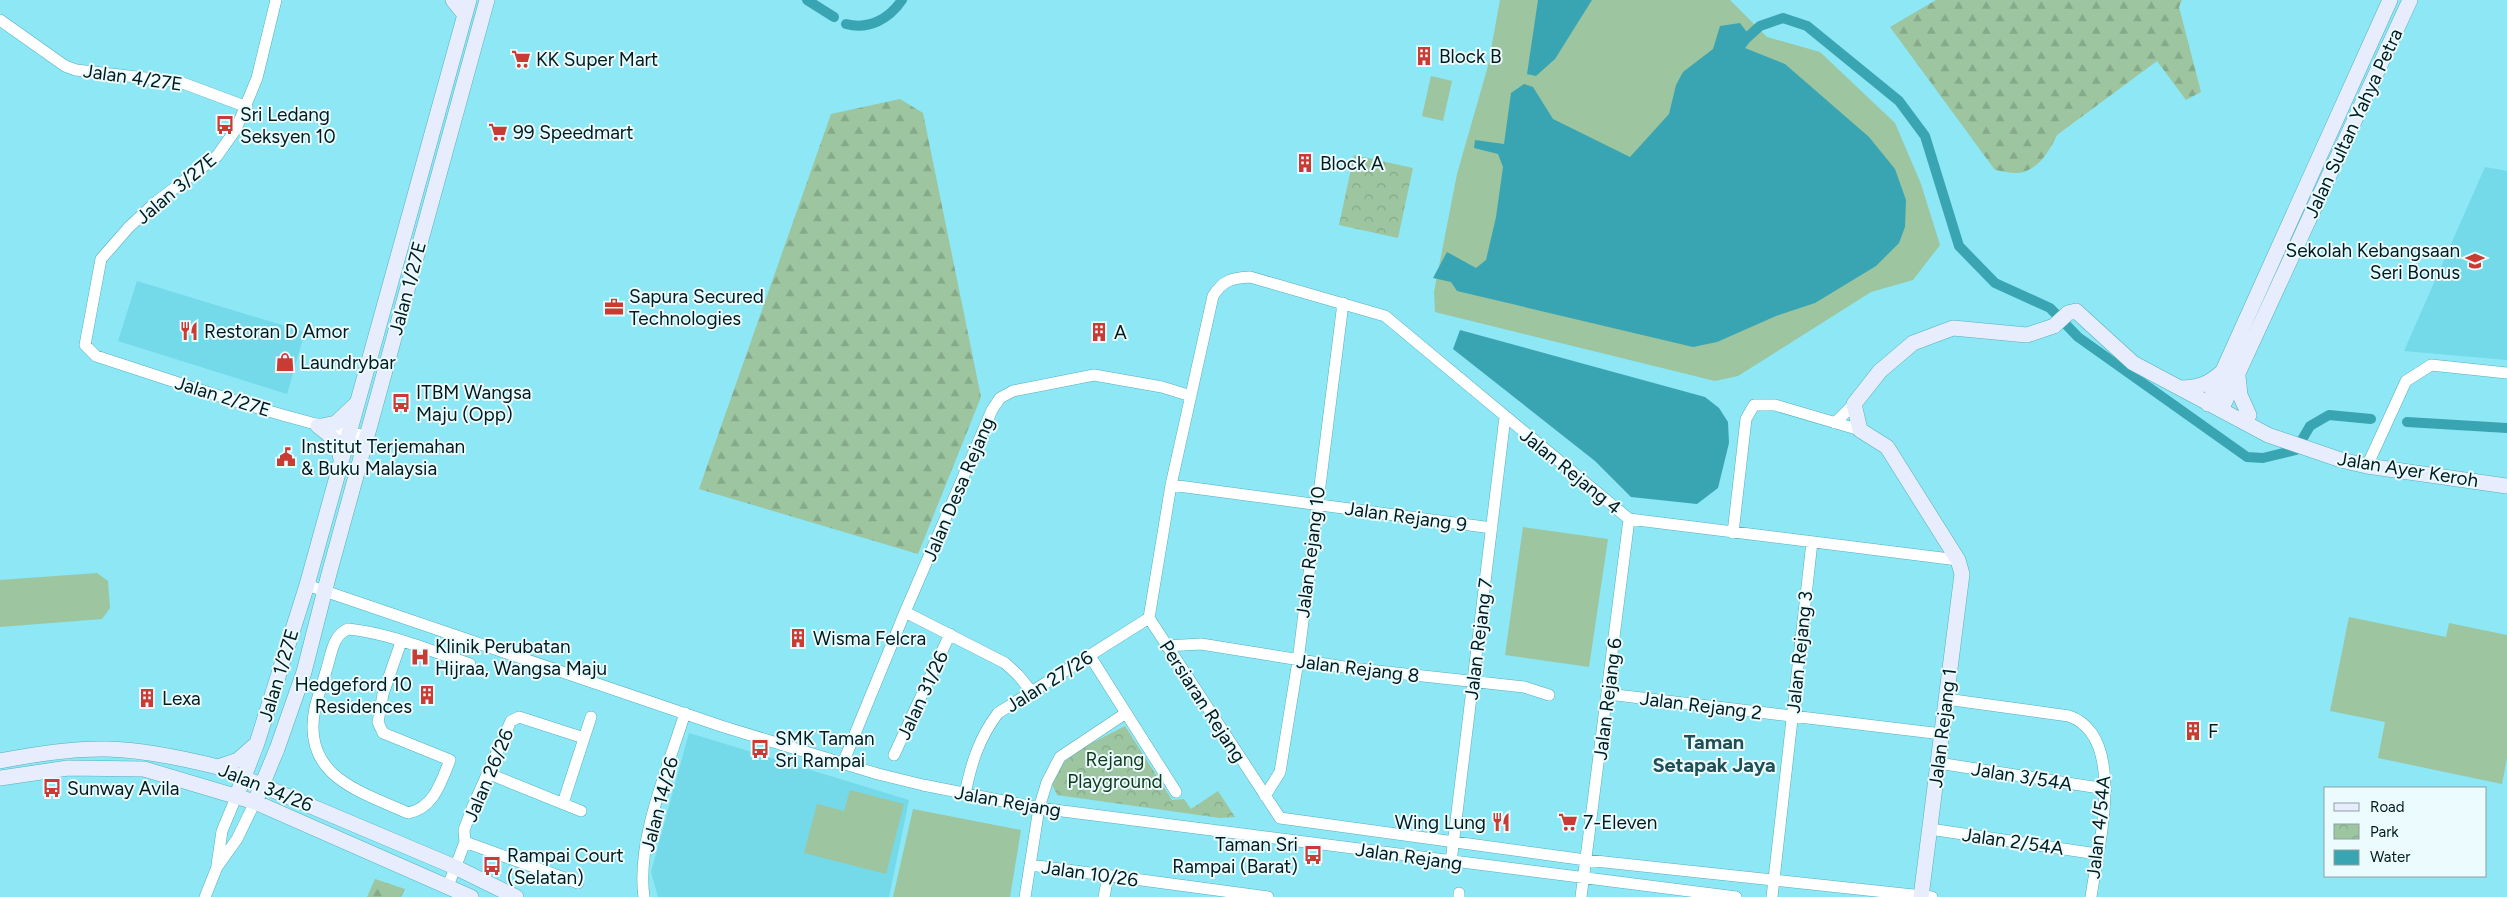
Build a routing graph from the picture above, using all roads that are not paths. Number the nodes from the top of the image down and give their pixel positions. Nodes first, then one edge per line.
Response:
1 (276, 0) edge
2 (453, 0) edge
3 (469, 0) edge
4 (2390, 0) edge
5 (2410, 0) edge
6 (483, 1) edge
7 (465, 15) junction
8 (0, 20) edge
9 (247, 107) junction
10 (1339, 302) junction
11 (1360, 308) junction
12 (1340, 320) junction
13 (85, 344) joint
14 (2231, 372) junction
15 (2507, 373) edge
16 (2179, 388) junction
17 (1191, 396) junction
18 (2214, 402) junction
19 (357, 403) junction
20 (1854, 404) junction
21 (2250, 415) junction
22 (1506, 417) junction
23 (1835, 423) junction
24 (320, 426) junction
25 (1860, 430) junction
26 (349, 432) junction
27 (366, 436) junction
28 (2301, 443) junction
29 (341, 460) junction
30 (2368, 463) junction
31 (2507, 478) edge
32 (1171, 485) junction
33 (2507, 486) edge
34 (1316, 504) junction
35 (1629, 519) junction
36 (1492, 528) junction
37 (1733, 533) junction
38 (1812, 542) junction
39 (1958, 560) junction
40 (307, 585) junction
41 (324, 591) junction
42 (905, 612) junction
43 (1149, 618) junction
44 (950, 634) junction
45 (401, 642) junction
46 (1166, 646) junction
47 (1090, 656) junction
48 (1298, 661) junction
49 (470, 664) dead end
50 (304, 672) junction
51 (324, 680) junction
52 (1473, 681) junction
53 (1031, 691) junction
54 (1608, 694) junction
55 (1549, 695) dead end
56 (1946, 698) junction
57 (1126, 713) junction
58 (685, 714) junction
59 (1792, 716) junction
60 (591, 717) dead end
61 (1942, 734) junction
62 (584, 738) junction
63 (257, 743) junction
64 (277, 749) junction
65 (894, 755) dead end
66 (0, 761) edge
67 (843, 763) junction
68 (1938, 763) junction
69 (218, 767) junction
70 (487, 773) junction
71 (245, 777) junction
72 (0, 778) edge
73 (262, 785) junction
74 (2106, 789) junction
75 (1176, 792) dead end
76 (965, 794) junction
77 (237, 795) junction
78 (1265, 796) junction
79 (296, 799) junction
80 (255, 802) junction
81 (562, 803) junction
82 (1039, 808) junction
83 (581, 811) dead end
84 (1930, 829) junction
85 (1453, 841) junction
86 (465, 842) junction
87 (2097, 854) junction
88 (1586, 860) junction
89 (1450, 862) junction
90 (1030, 865) junction
91 (455, 866) junction
92 (217, 867) junction
93 (1108, 876) junction
94 (1584, 879) junction
95 (1774, 880) junction
96 (578, 883) dead end
97 (1628, 884) junction
98 (1175, 885) junction
99 (448, 886) junction
100 (1925, 896) edge
101 (205, 897) edge
102 (471, 897) edge
103 (516, 897) edge
104 (644, 897) edge
105 (1024, 897) edge
106 (1104, 897) edge
107 (1172, 897) edge
108 (1268, 897) edge
109 (1581, 897) edge
110 (1627, 897) edge
111 (1736, 897) edge
112 (1772, 897) edge
113 (2091, 897) edge

1 - 9 street, Jalan 3/27E
2 - 7 street
3 - 7 street, Jalan 1/27E
4 - 14 street, Jalan Sultan Yahya Petra
5 - 14 street, Jalan Sultan Yahya Petra
6 - 27 street, Jalan 1/27E
7 - 19 street, Jalan 1/27E
8 - 9 street, Jalan 4/27E
9 - 13 street, Jalan 3/27E
10 - 11 street, Jalan Rejang 4
10 - 12 street
10 - 17 street, Jalan Rejang 4
11 - 12 street
11 - 22 street, Jalan Rejang 4
12 - 34 street, Jalan Rejang 10
13 - 24 street, Jalan 2/27E
14 - 16 street
14 - 18 street, Jalan Sultan Yahya Petra
14 - 21 street
15 - 30 street
16 - 18 street, Jalan Ayer Keroh
16 - 20 street, Jalan Ayer Keroh
17 - 32 street
17 - 42 street, Jalan Desa Rejang
18 - 21 street, Jalan Ayer Keroh
18 - 28 street, Jalan Ayer Keroh
19 - 24 street
19 - 26 street, Jalan 1/27E
20 - 23 street
20 - 25 street
21 - 28 street, Jalan Ayer Keroh
22 - 35 street, Jalan Rejang 4
22 - 36 street, Jalan Rejang 7
23 - 25 street
23 - 37 street
24 - 26 street, Jalan 2/27E
24 - 29 street
25 - 39 street
26 - 27 street, Jalan 2/27E
26 - 29 street, Jalan 1/27E
27 - 41 street, Jalan 1/27E
28 - 30 street, Jalan Ayer Keroh
29 - 40 street, Jalan 1/27E
30 - 31 street, Jalan Ayer Keroh
30 - 33 street, Jalan Ayer Keroh
32 - 34 street, Jalan Rejang 9
32 - 43 street
34 - 36 street, Jalan Rejang 9
34 - 48 street, Jalan Rejang 10
35 - 37 street, Jalan Rejang 4
35 - 54 street, Jalan Rejang 6
36 - 52 street, Jalan Rejang 7
37 - 38 street, Jalan Rejang 4
38 - 39 street, Jalan Rejang 4
38 - 59 street, Jalan Rejang 3
39 - 56 street, Jalan Rejang 1
40 - 41 street, Jalan Rejang
40 - 63 street, Jalan 1/27E
41 - 50 street, Jalan 1/27E
41 - 58 street, Jalan Rejang
42 - 44 street
42 - 67 street, Jalan Desa Rejang
43 - 46 street, Persiaran Rejang
43 - 47 street, Jalan 27/26
44 - 53 street
44 - 65 street, Jalan 31/26
45 - 49 street
45 - 51 street
45 - 51 street
46 - 48 street, Jalan Rejang 8
46 - 78 street, Persiaran Rejang
47 - 53 street, Jalan 27/26
47 - 57 street
48 - 52 street, Jalan Rejang 8
48 - 78 street, Jalan Rejang 10
50 - 51 street
50 - 64 street, Jalan 1/27E
52 - 55 street, Jalan Rejang 8
52 - 85 street, Jalan Rejang 7
53 - 76 street, Jalan 27/26
54 - 59 street, Jalan Rejang 2
54 - 88 street, Jalan Rejang 6
56 - 61 street, Jalan Rejang 1
56 - 74 street, Jalan 4/54A
57 - 75 street
57 - 82 street
58 - 67 street, Jalan Rejang
58 - 104 street, Jalan 14/26
59 - 61 street, Jalan Rejang 2
59 - 95 street, Jalan Rejang 3
60 - 62 street
61 - 68 street, Jalan Rejang 1
62 - 70 street, Jalan 26/26
62 - 81 street
63 - 69 street
63 - 71 street
64 - 73 street
64 - 79 street
66 - 69 street, Jalan 34/26
67 - 76 street, Jalan Rejang
68 - 74 street, Jalan 3/54A
68 - 84 street, Jalan Rejang 1
69 - 71 street, Jalan 34/26
70 - 81 street
70 - 86 street, Jalan 26/26
71 - 73 street, Jalan 34/26
71 - 77 street
72 - 77 street, Jalan 34/26
73 - 79 street, Jalan 34/26
73 - 80 street
74 - 87 street, Jalan 4/54A
76 - 82 street, Jalan Rejang
77 - 80 street, Jalan 34/26
77 - 92 street
78 - 85 street, Persiaran Rejang
79 - 91 street, Jalan 34/26
80 - 92 street
80 - 99 street, Jalan 34/26
81 - 83 street
82 - 89 street, Jalan Rejang
82 - 90 street
84 - 87 street, Jalan 2/54A
84 - 100 street, Jalan Rejang 1
85 - 88 street, Persiaran Rejang
85 - 89 street, Jalan Rejang 7
86 - 91 street, Jalan 26/26
86 - 96 street
87 - 113 street, Jalan 4/54A
88 - 94 street, Jalan Rejang 6
88 - 95 street, Persiaran Rejang
89 - 94 street, Jalan Rejang
90 - 93 street, Jalan 10/26
90 - 105 street
91 - 99 street, Jalan 26/26
91 - 103 street, Jalan 34/26
92 - 101 street
93 - 98 street, Jalan 10/26
93 - 106 street
94 - 97 street, Jalan Rejang
94 - 109 street, Jalan Rejang 6
95 - 100 street, Persiaran Rejang
95 - 112 street, Jalan Rejang 3
97 - 110 street
97 - 111 street, Jalan Rejang
98 - 107 street
98 - 108 street, Jalan 10/26
99 - 102 street, Jalan 34/26

